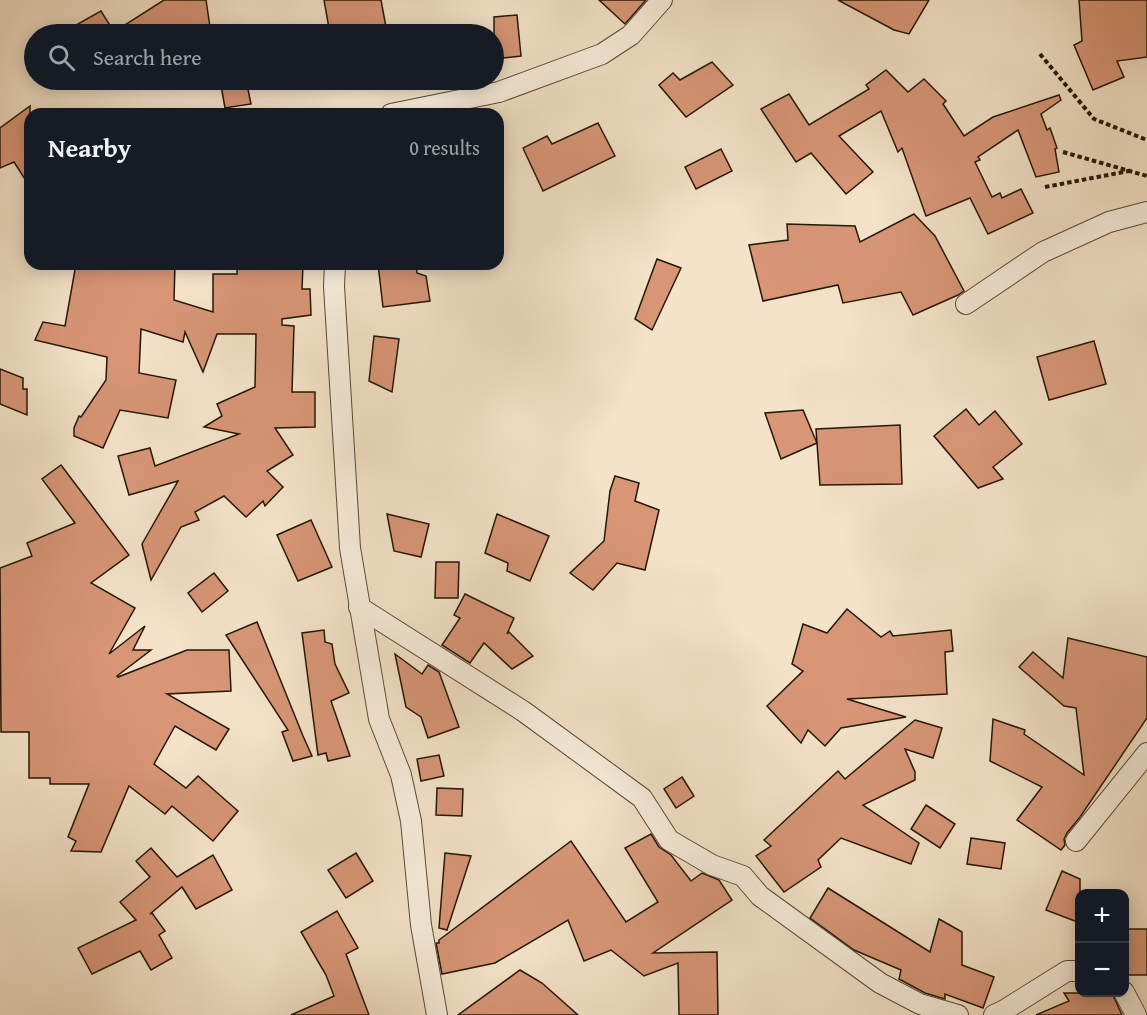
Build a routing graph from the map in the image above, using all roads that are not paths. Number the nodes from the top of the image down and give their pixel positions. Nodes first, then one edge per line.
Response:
1 (662, 0) edge
2 (420, 108) edge
3 (1147, 212) edge
4 (335, 270) edge
5 (966, 304) dead end
6 (359, 608) junction
7 (1147, 753) edge
8 (1076, 841) dead end
9 (1075, 971) edge
10 (1126, 997) edge
11 (437, 1015) edge
12 (958, 1015) edge
13 (994, 1015) edge
14 (1136, 1015) edge

1 - 2 street
3 - 5 street
4 - 6 street
6 - 11 street
6 - 12 street
7 - 8 street
9 - 13 street
10 - 14 street

